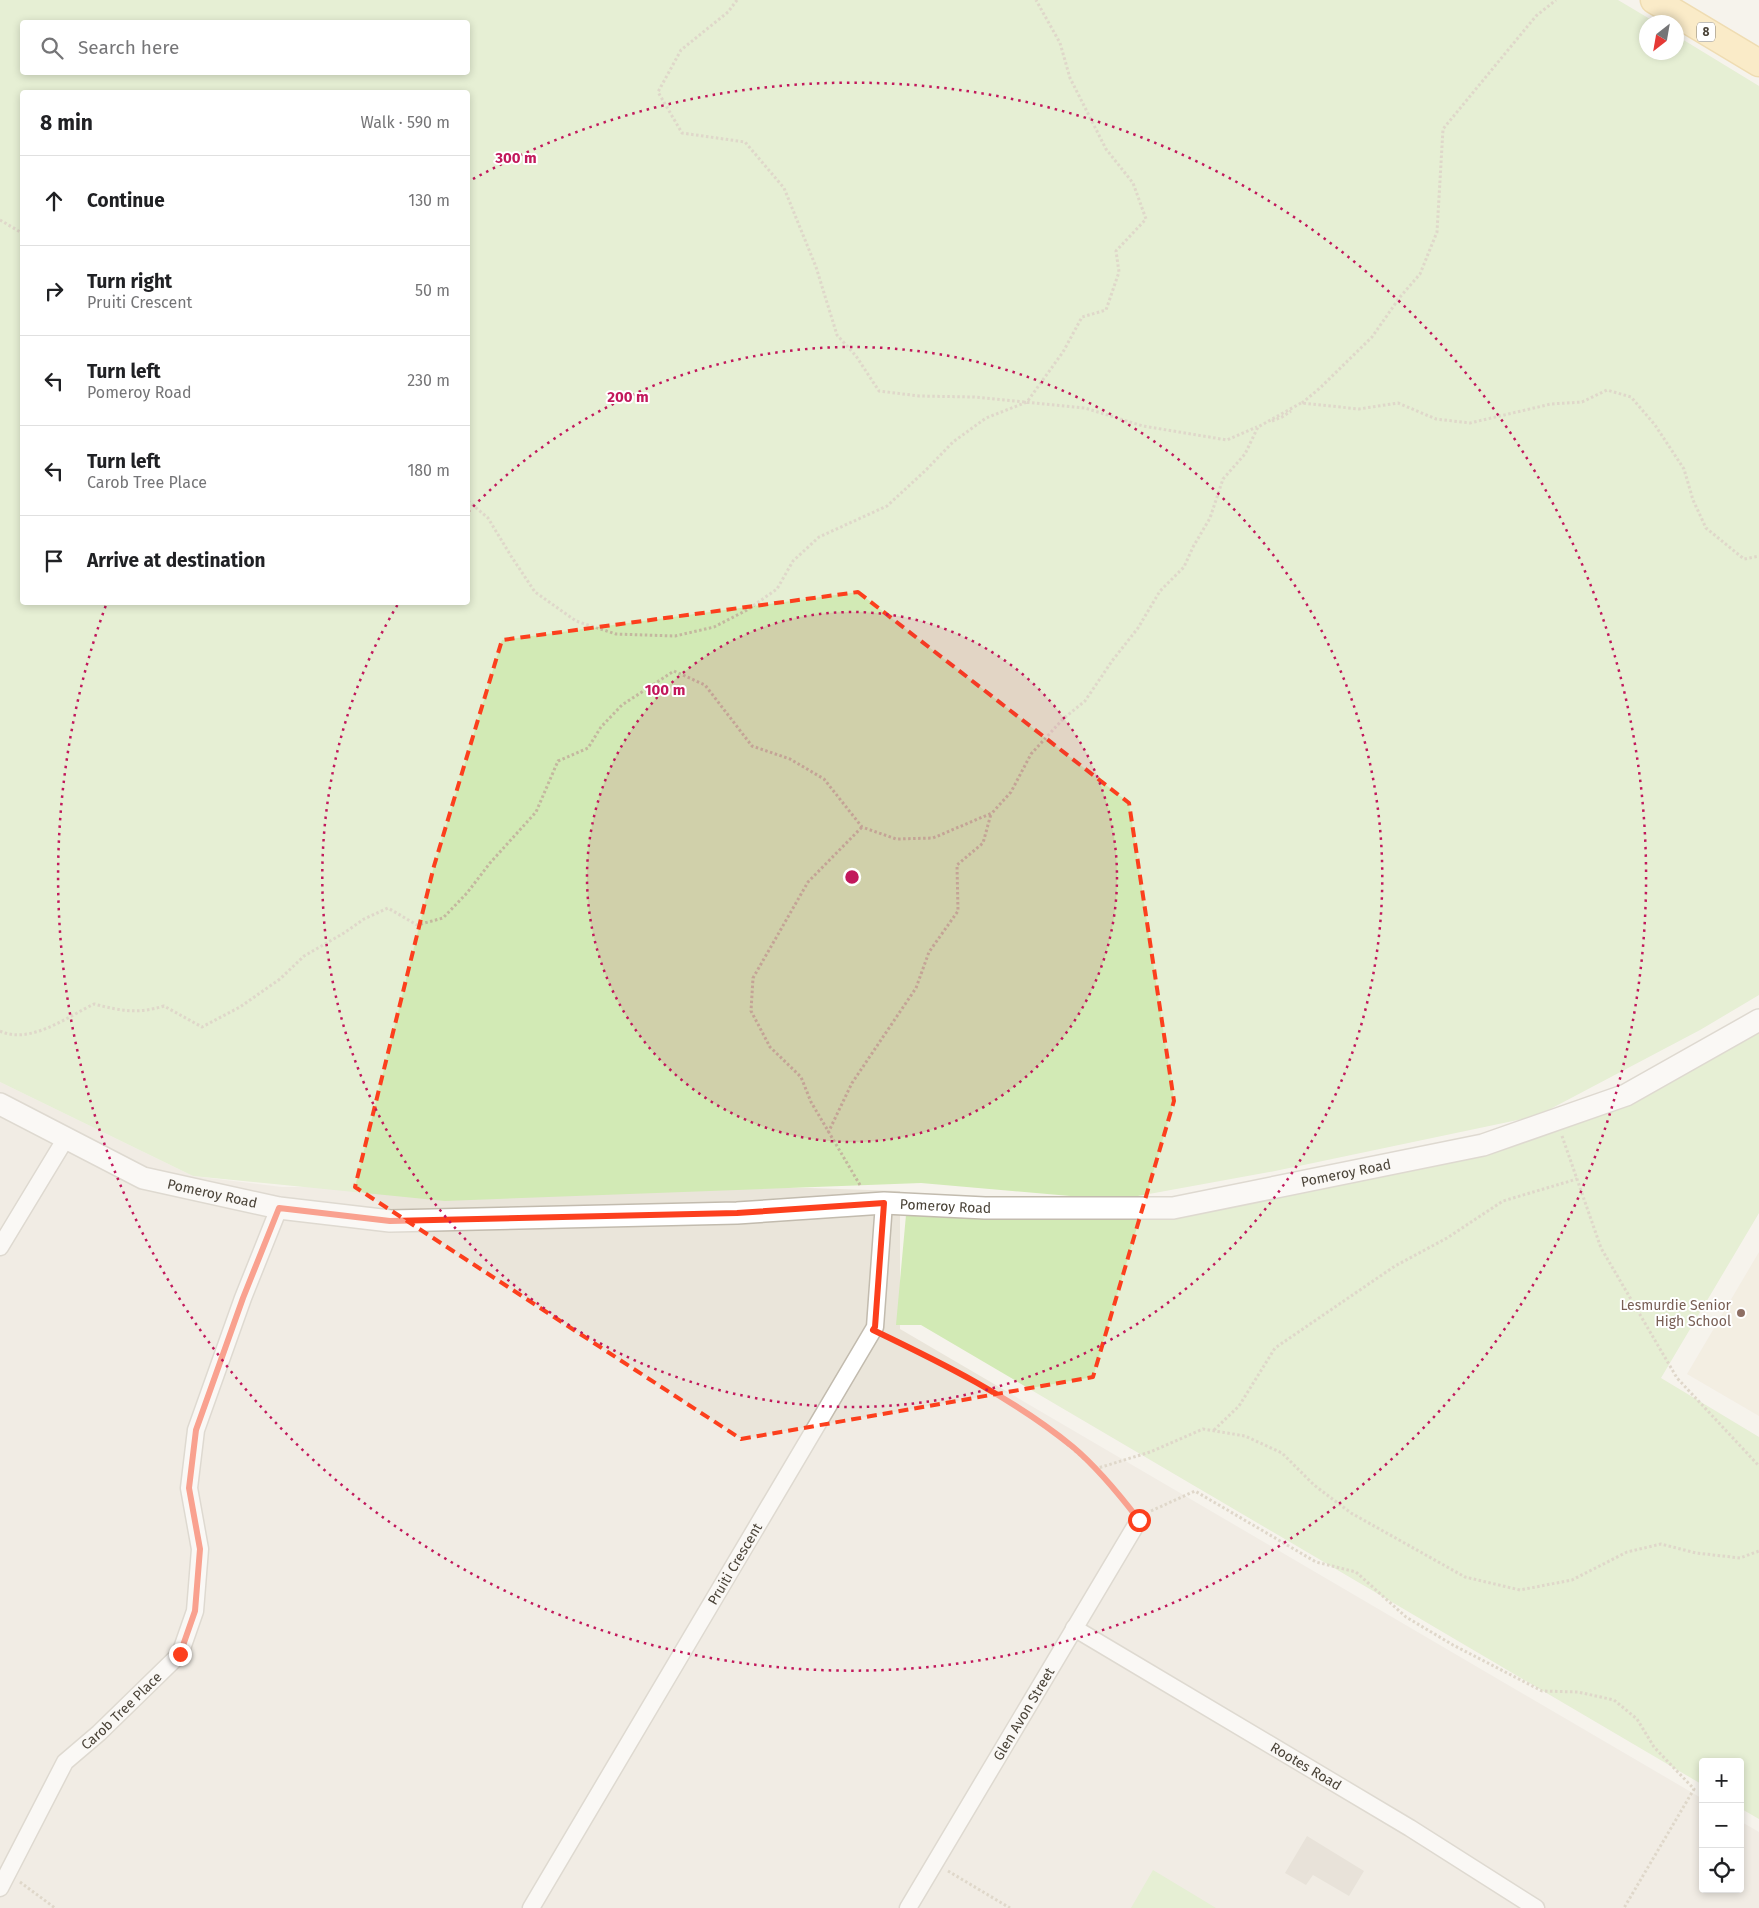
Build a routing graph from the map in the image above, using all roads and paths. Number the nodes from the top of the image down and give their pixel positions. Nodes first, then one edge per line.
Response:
1 (737, 0) edge
2 (1036, 0) edge
3 (1556, 0) edge
4 (1654, 0) edge
5 (1759, 63) edge
6 (0, 220) edge
7 (20, 232) edge
8 (1027, 402) junction
9 (1301, 403) junction
10 (1258, 427) junction
11 (470, 503) edge
12 (1759, 556) edge
13 (992, 813) junction
14 (862, 827) junction
15 (1759, 1020) edge
16 (0, 1031) edge
17 (0, 1104) edge
18 (1556, 1120) junction
19 (828, 1132) junction
20 (66, 1138) junction
21 (1577, 1179) junction
22 (876, 1203) junction
23 (279, 1208) junction
24 (0, 1247) edge
25 (873, 1330) junction
26 (1214, 1430) junction
27 (1759, 1466) edge
28 (1095, 1469) junction
29 (1139, 1520) junction
30 (1759, 1552) edge
31 (1074, 1628) junction
32 (935, 1863) junction
33 (8, 1873) junction
34 (0, 1888) edge
35 (55, 1908) edge
36 (531, 1908) edge
37 (908, 1908) edge
38 (1010, 1908) edge
39 (1536, 1908) edge
40 (1624, 1908) edge

1 - 8 path
2 - 8 path
3 - 9 path
4 - 5 main road, 8
6 - 7 path
8 - 10 path
8 - 11 path
9 - 10 path
9 - 12 path
10 - 13 path
13 - 14 path
13 - 19 path
14 - 16 path
14 - 19 path
15 - 18 street, Pomeroy Road
17 - 20 street, Pomeroy Road
18 - 21 path
18 - 22 street, Pomeroy Road
19 - 22 path
20 - 23 street, Pomeroy Road
20 - 24 street
21 - 26 path
21 - 27 path
22 - 23 street, Pomeroy Road
22 - 25 street, Pruiti Crescent
23 - 33 street, Carob Tree Place
25 - 28 path
25 - 36 street, Pruiti Crescent
26 - 28 path
26 - 30 path
28 - 29 path
29 - 31 street, Glen Avon Street
29 - 40 path
31 - 32 street, Glen Avon Street
31 - 39 street, Rootes Road
32 - 37 street, Glen Avon Street
32 - 38 path
33 - 34 street, Carob Tree Place
33 - 35 path

